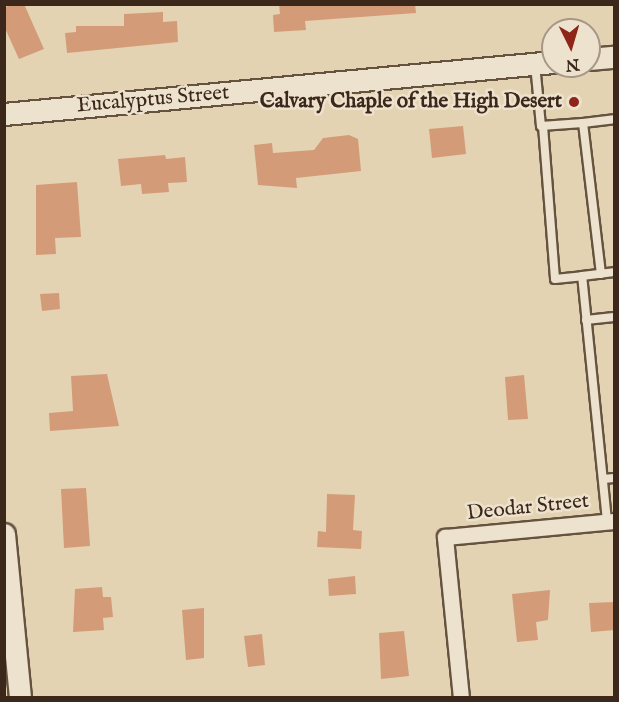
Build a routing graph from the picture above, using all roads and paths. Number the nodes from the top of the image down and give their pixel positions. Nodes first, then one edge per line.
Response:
1 (541, 63) edge
2 (544, 78) edge
3 (4, 114) edge
4 (615, 119) edge
5 (583, 123) junction
6 (543, 126) junction
7 (615, 272) edge
8 (601, 274) junction
9 (582, 276) junction
10 (615, 316) edge
11 (586, 320) junction
12 (615, 478) edge
13 (603, 479) junction
14 (611, 521) edge
15 (4, 534) edge
16 (20, 698) edge
17 (461, 698) edge

1 - 3 main road, Eucalyptus Street
2 - 6 lane
4 - 5 lane
5 - 6 lane
5 - 8 lane
6 - 9 lane
7 - 8 lane
8 - 9 lane
9 - 11 lane
10 - 11 lane
11 - 13 lane
12 - 13 lane
13 - 14 lane
14 - 17 street, Deodar Street
15 - 16 main road

